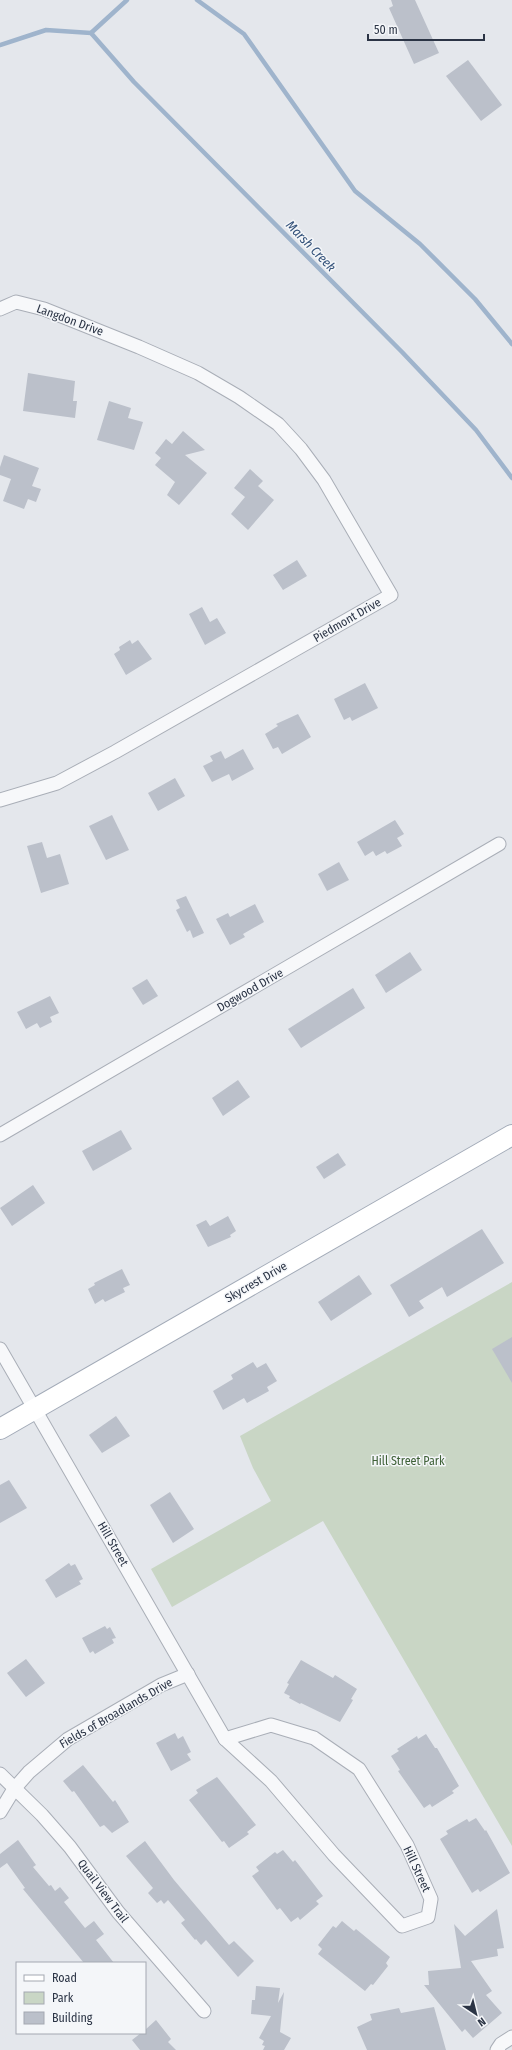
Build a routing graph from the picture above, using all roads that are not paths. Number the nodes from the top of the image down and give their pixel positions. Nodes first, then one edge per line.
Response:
1 (0, 309) edge
2 (139, 347) joint
3 (0, 800) edge
4 (499, 844) dead end
5 (0, 1135) edge
6 (512, 1135) edge
7 (0, 1350) edge
8 (34, 1408) junction
9 (0, 1429) edge
10 (188, 1674) junction
11 (225, 1739) junction
12 (0, 1774) edge
13 (14, 1789) junction
14 (0, 1812) edge
15 (204, 2012) dead end
16 (512, 2037) edge
17 (497, 2050) edge

1 - 2 street, Langdon Drive
2 - 3 street, Piedmont Drive
4 - 5 street, Dogwood Drive
6 - 8 main road, Skycrest Drive
7 - 8 street, Hill Street
8 - 9 main road, Skycrest Drive
8 - 10 street, Hill Street
10 - 11 street, Hill Street
10 - 13 street, Fields of Broadlands Drive
11 - 11 street, Hill Street
12 - 13 street, Quail View Trail
13 - 14 street, Fields of Broadlands Drive
13 - 15 street, Quail View Trail
16 - 17 street

